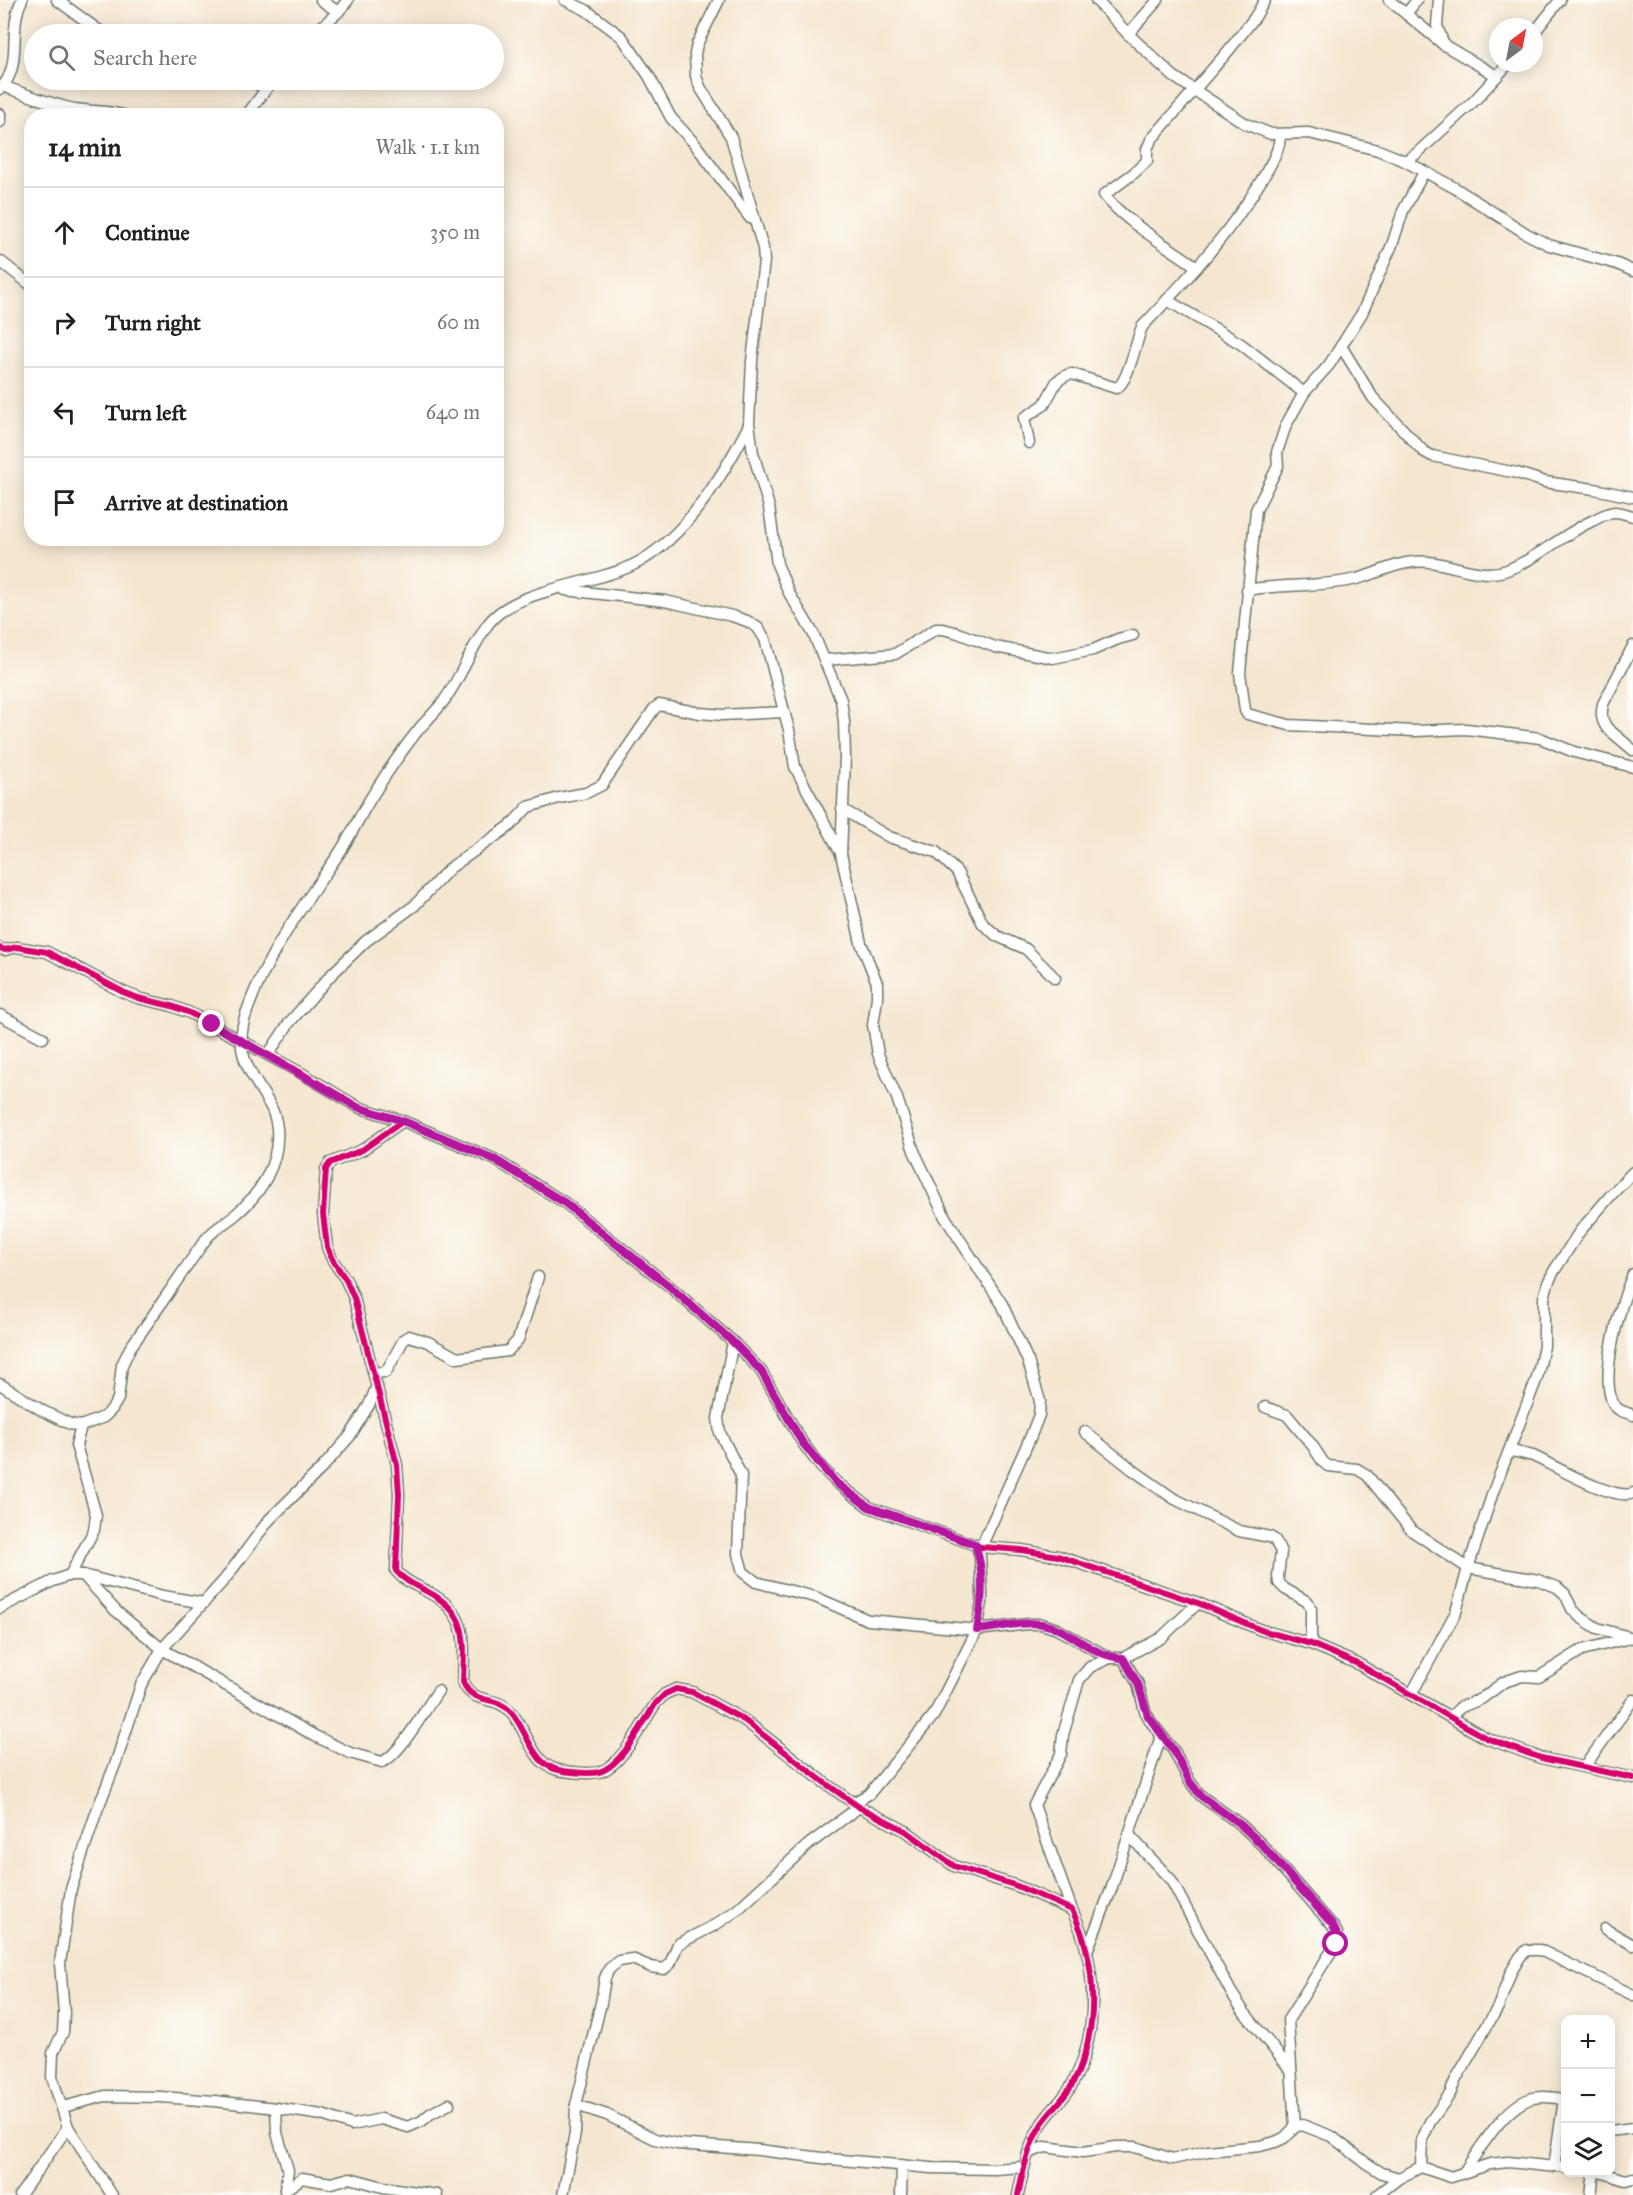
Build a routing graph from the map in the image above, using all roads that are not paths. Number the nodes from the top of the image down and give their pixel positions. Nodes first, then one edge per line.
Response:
1 (22, 0) edge
2 (57, 0) edge
3 (321, 0) edge
4 (348, 0) edge
5 (565, 0) edge
6 (719, 0) edge
7 (1096, 0) edge
8 (1158, 0) edge
9 (1265, 0) edge
10 (1389, 0) edge
11 (1417, 0) edge
12 (1439, 0) edge
13 (1560, 0) edge
14 (338, 12) junction
15 (1406, 14) junction
16 (1543, 22) edge
17 (90, 24) edge
18 (325, 24) edge
19 (1128, 34) junction
20 (1444, 45) junction
21 (1501, 72) edge
22 (1497, 76) junction
23 (2, 88) edge
24 (265, 90) edge
25 (1193, 90) junction
26 (70, 108) edge
27 (252, 108) edge
28 (0, 114) edge
29 (0, 122) edge
30 (1280, 135) junction
31 (1405, 161) junction
32 (1424, 172) junction
33 (755, 226) junction
34 (0, 261) edge
35 (1197, 267) junction
36 (1633, 271) edge
37 (24, 280) edge
38 (1167, 300) junction
39 (1341, 346) junction
40 (1304, 393) junction
41 (749, 423) junction
42 (1029, 443) dead end
43 (1633, 497) edge
44 (1633, 516) edge
45 (559, 589) junction
46 (1247, 590) junction
47 (1133, 635) dead end
48 (1633, 646) edge
49 (825, 660) junction
50 (784, 712) junction
51 (1633, 750) edge
52 (1633, 767) edge
53 (842, 809) junction
54 (841, 854) junction
55 (1, 948) edge
56 (1055, 978) dead end
57 (0, 1015) edge
58 (43, 1038) dead end
59 (240, 1040) junction
60 (268, 1055) junction
61 (403, 1121) junction
62 (1633, 1172) edge
63 (1633, 1274) edge
64 (538, 1277) dead end
65 (733, 1342) junction
66 (374, 1373) junction
67 (0, 1384) edge
68 (377, 1385) junction
69 (1264, 1407) dead end
70 (1633, 1415) edge
71 (81, 1426) junction
72 (1085, 1432) dead end
73 (1510, 1451) junction
74 (1633, 1493) edge
75 (978, 1545) junction
76 (1468, 1568) junction
77 (70, 1575) junction
78 (84, 1575) junction
79 (204, 1603) junction
80 (1198, 1603) junction
81 (0, 1608) edge
82 (977, 1630) junction
83 (1631, 1638) edge
84 (1311, 1644) junction
85 (162, 1649) junction
86 (1110, 1658) junction
87 (1123, 1658) junction
88 (438, 1691) dead end
89 (1412, 1694) junction
90 (1633, 1700) edge
91 (1450, 1717) junction
92 (1161, 1736) junction
93 (1584, 1767) junction
94 (1633, 1778) edge
95 (856, 1805) junction
96 (1129, 1835) junction
97 (1072, 1910) junction
98 (1605, 1929) dead end
99 (1633, 1945) edge
100 (1087, 1951) junction
101 (1633, 1995) edge
102 (1290, 2069) junction
103 (1561, 2099) edge
104 (450, 2104) dead end
105 (576, 2105) junction
106 (63, 2107) junction
107 (276, 2108) junction
108 (1563, 2123) edge
109 (68, 2127) junction
110 (1295, 2127) junction
111 (1633, 2128) edge
112 (1615, 2130) edge
113 (1028, 2153) junction
114 (902, 2166) junction
115 (1023, 2167) junction
116 (1421, 2167) junction
117 (1560, 2168) edge
118 (1464, 2172) junction
119 (1593, 2177) edge
120 (1615, 2177) edge
121 (1399, 2178) junction
122 (1633, 2178) edge
123 (284, 2192) edge
124 (20, 2195) edge
125 (112, 2195) edge
126 (437, 2195) edge
127 (563, 2195) edge
128 (901, 2195) edge
129 (1018, 2195) edge
130 (1377, 2195) edge
131 (1591, 2195) edge

1 - 23 street
2 - 17 street
3 - 14 street
4 - 14 street
5 - 33 street
6 - 33 street
7 - 19 street
8 - 19 street
9 - 25 street
10 - 15 street
11 - 15 street
12 - 20 street
13 - 16 street
14 - 18 street
15 - 20 street
19 - 25 street
20 - 22 street
21 - 22 street
22 - 31 street
23 - 26 street
24 - 27 street
25 - 30 street
25 - 35 street
28 - 29 street
30 - 31 street
30 - 35 street
31 - 32 street
32 - 36 street
32 - 39 street
33 - 41 street
34 - 37 street
35 - 38 street
38 - 40 street
38 - 42 street
39 - 40 street
39 - 43 street
40 - 46 street
41 - 45 street
41 - 49 street
44 - 46 street
45 - 50 street
45 - 59 street
46 - 52 street
47 - 49 street
48 - 51 street
49 - 53 street
50 - 54 street
50 - 60 street
53 - 54 street
53 - 56 street
54 - 75 street
55 - 59 street
57 - 58 street
59 - 60 street
59 - 71 street
60 - 61 street
61 - 65 street
61 - 66 street
62 - 73 street
63 - 70 street
64 - 66 street
65 - 75 street
65 - 82 street
66 - 68 street
67 - 71 street
68 - 79 street
68 - 95 street
69 - 76 street
71 - 77 street
72 - 84 street
73 - 74 street
73 - 76 street
75 - 80 street
75 - 82 street
76 - 83 street
76 - 89 street
77 - 78 street
77 - 81 street
78 - 79 street
78 - 85 street
79 - 85 street
80 - 84 street
80 - 87 street
82 - 86 street
82 - 95 street
83 - 91 street
84 - 89 street
85 - 88 street
85 - 106 street
86 - 87 street
86 - 97 street
87 - 92 street
89 - 91 street
90 - 93 street
91 - 93 street
92 - 96 street
92 - 102 street
93 - 94 street
95 - 97 street
95 - 105 street
96 - 100 street
96 - 102 street
97 - 100 street
98 - 99 street
100 - 113 street
101 - 116 street
102 - 110 street
103 - 118 street
104 - 107 street
105 - 114 street
105 - 127 street
106 - 107 street
106 - 109 street
107 - 123 street
108 - 117 street
109 - 124 street
109 - 125 street
110 - 113 street
110 - 121 street
111 - 112 street
113 - 115 street
114 - 115 street
114 - 128 street
115 - 129 street
116 - 118 street
116 - 121 street
117 - 118 street
119 - 131 street
120 - 122 street
121 - 130 street
123 - 126 street

